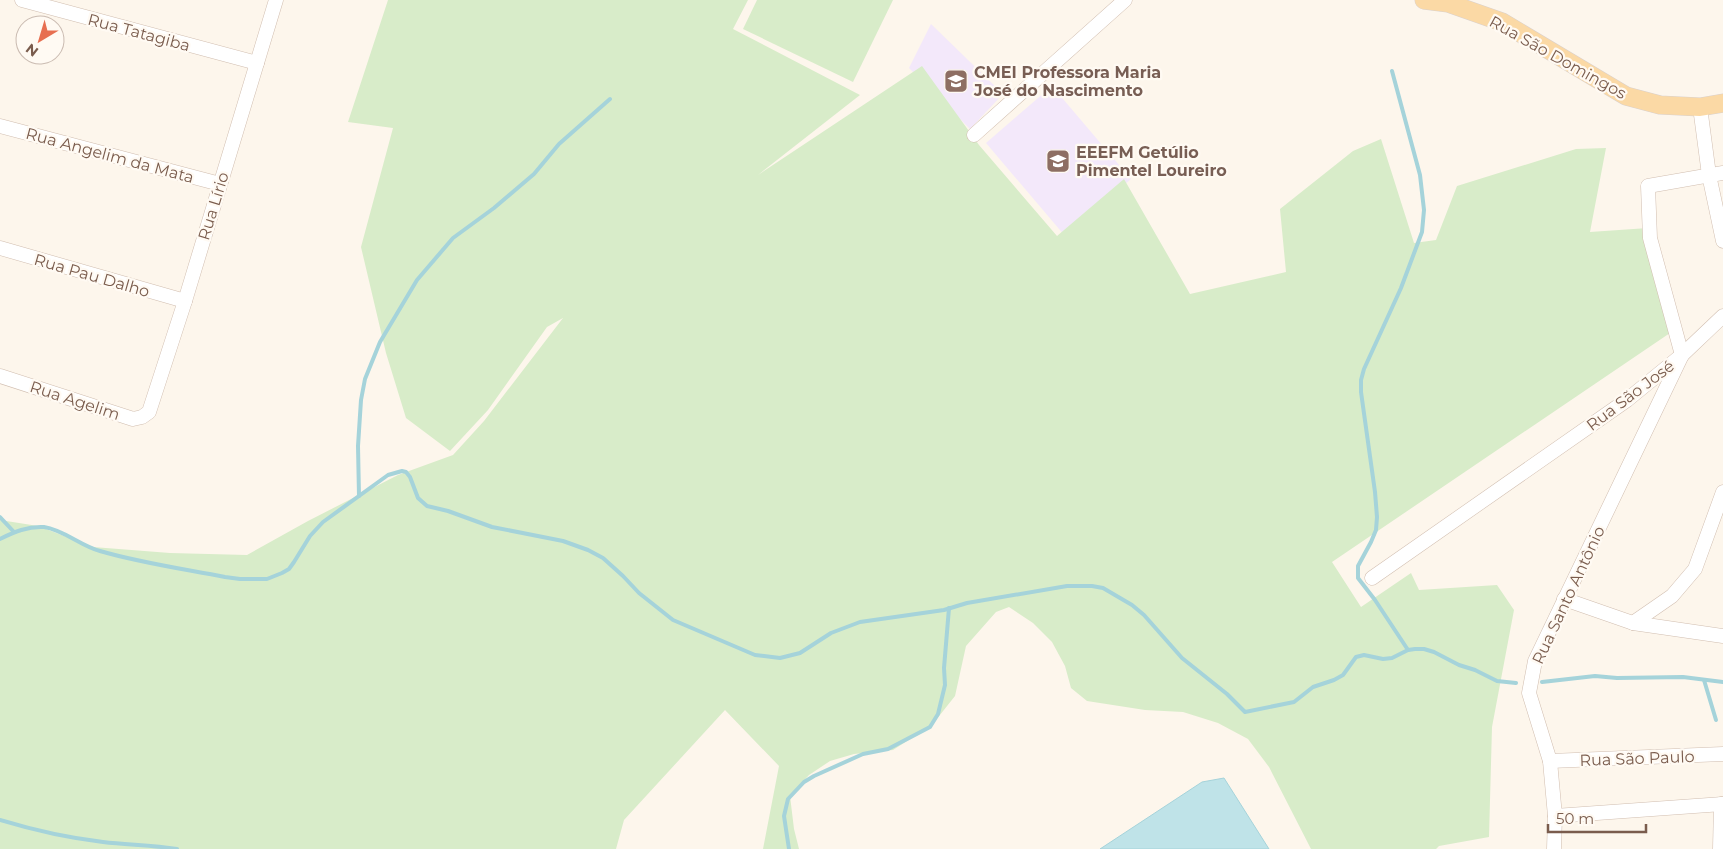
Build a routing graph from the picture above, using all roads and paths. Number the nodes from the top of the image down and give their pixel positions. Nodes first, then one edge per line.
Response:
1 (22, 0) edge
2 (276, 0) edge
3 (1125, 0) edge
4 (1424, 0) edge
5 (257, 63) junction
6 (1723, 103) edge
7 (1700, 107) junction
8 (0, 126) edge
9 (974, 135) dead end
10 (1716, 174) edge
11 (220, 184) junction
12 (1723, 242) edge
13 (0, 248) edge
14 (185, 301) junction
15 (1723, 316) edge
16 (1682, 355) junction
17 (0, 376) edge
18 (149, 412) joint
19 (1723, 492) edge
20 (1372, 578) dead end
21 (1564, 600) junction
22 (1634, 623) junction
23 (1723, 636) edge
24 (1723, 754) edge
25 (1550, 762) junction
26 (1722, 804) edge
27 (1555, 816) junction
28 (1554, 849) edge
29 (1720, 849) edge

1 - 5 street, Rua Tatagiba
2 - 5 street, Rua Lírio
3 - 9 street
4 - 7 main road, Rua São Domingos
5 - 11 street, Rua Lírio
6 - 7 main road, Rua São Domingos
7 - 10 street
8 - 11 street, Rua Angelim da Mata
10 - 12 street
10 - 16 street, Rua São José
11 - 14 street, Rua Lírio
13 - 14 street, Rua Pau Dalho
14 - 18 street, Rua Lírio
15 - 16 street
16 - 20 street, Rua São José
16 - 21 street, Rua Santo Antônio
17 - 18 street, Rua Agelim
19 - 22 street
21 - 22 street
21 - 25 street, Rua Santo Antônio
22 - 23 street
24 - 25 street, Rua São Paulo
25 - 27 street, Rua Santo Antônio
26 - 27 street
26 - 29 street
27 - 28 street, Rua Santo Antônio

